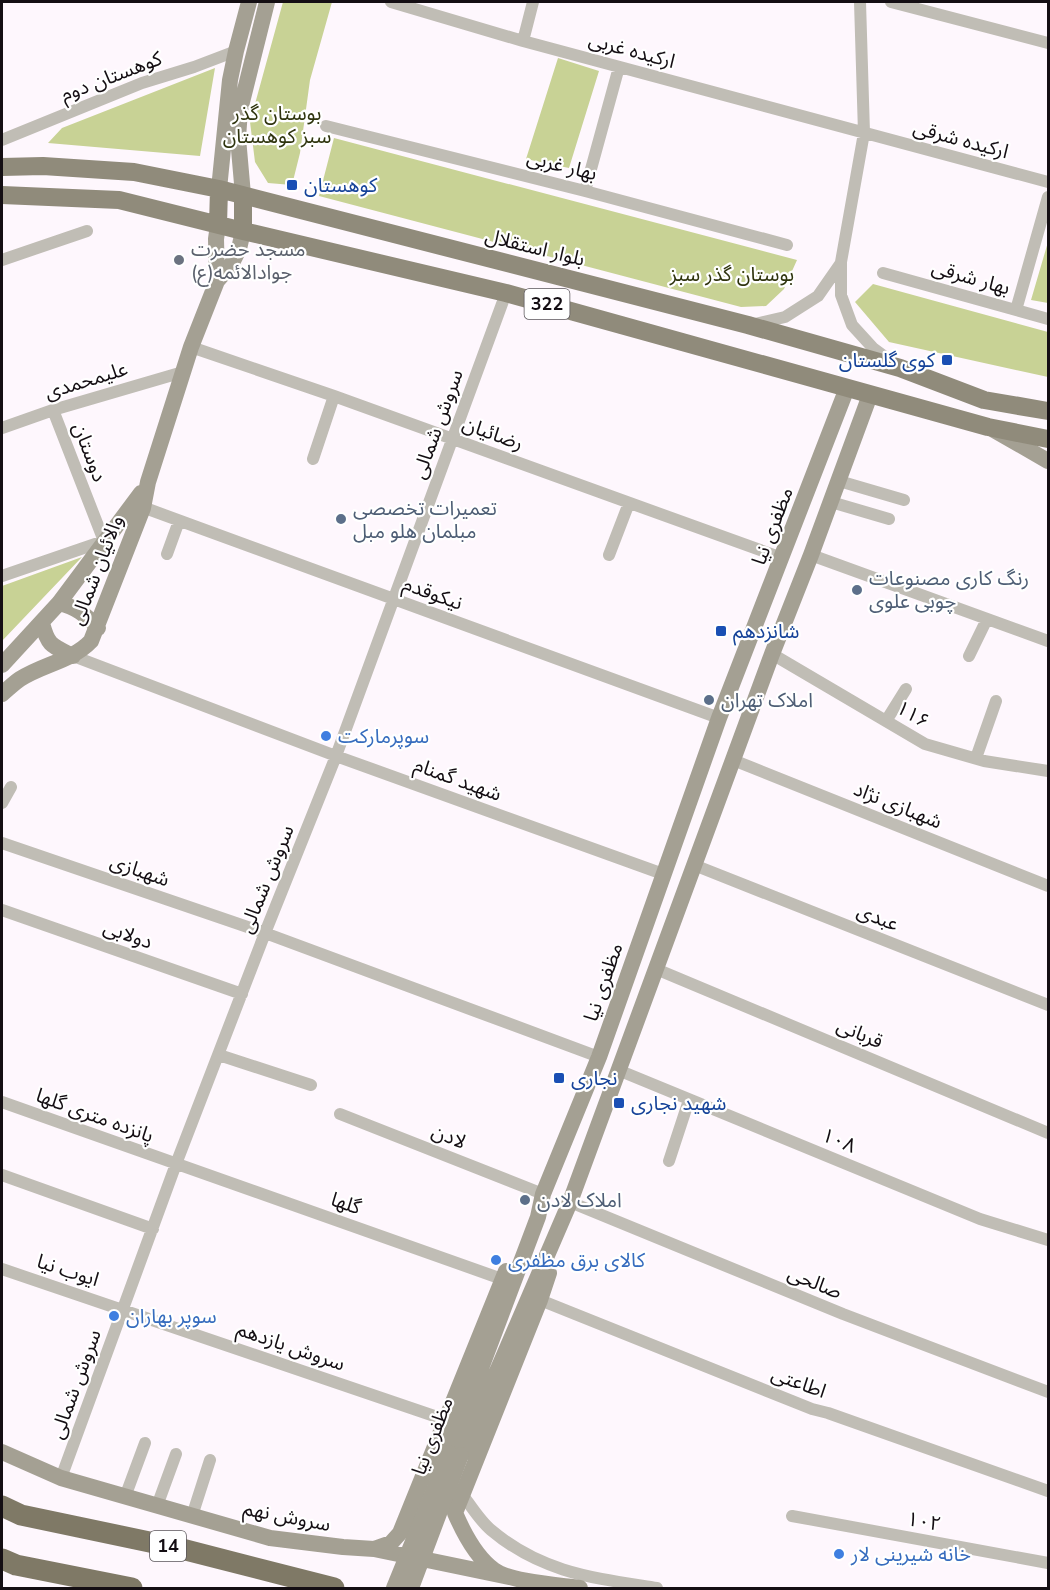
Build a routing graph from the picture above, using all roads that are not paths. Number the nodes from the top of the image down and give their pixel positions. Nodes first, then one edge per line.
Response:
1 (249, 2) edge
2 (267, 2) edge
3 (391, 2) edge
4 (533, 2) edge
5 (860, 2) edge
6 (891, 2) edge
7 (523, 41) junction
8 (1048, 43) edge
9 (255, 46) junction
10 (236, 51) junction
11 (620, 67) junction
12 (326, 126) dead end
13 (864, 133) junction
14 (2, 140) edge
15 (2, 167) edge
16 (1048, 182) edge
17 (219, 189) junction
18 (585, 191) junction
19 (2, 195) edge
20 (243, 195) junction
21 (1048, 198) edge
22 (218, 225) junction
23 (87, 231) dead end
24 (243, 231) junction
25 (788, 245) dead end
26 (2, 260) edge
27 (841, 262) junction
28 (883, 273) dead end
29 (217, 281) junction
30 (506, 292) junction
31 (1016, 310) junction
32 (1048, 319) edge
33 (748, 326) junction
34 (191, 347) junction
35 (900, 368) junction
36 (183, 372) junction
37 (847, 388) junction
38 (870, 395) junction
39 (334, 396) junction
40 (53, 410) junction
41 (1048, 411) edge
42 (988, 427) junction
43 (2, 428) edge
44 (856, 432) junction
45 (830, 434) junction
46 (453, 439) junction
47 (1048, 439) edge
48 (313, 459) dead end
49 (1048, 461) edge
50 (839, 481) junction
51 (904, 500) dead end
52 (831, 502) junction
53 (630, 503) junction
54 (139, 506) junction
55 (889, 519) dead end
56 (178, 521) junction
57 (104, 541) junction
58 (167, 554) dead end
59 (609, 555) dead end
60 (811, 555) junction
61 (782, 558) junction
62 (2, 576) edge
63 (394, 599) junction
64 (59, 603) junction
65 (987, 619) junction
66 (42, 623) junction
67 (98, 628) junction
68 (1048, 641) edge
69 (772, 654) junction
70 (73, 656) junction
71 (969, 656) dead end
72 (2, 665) edge
73 (906, 689) dead end
74 (2, 694) edge
75 (996, 701) dead end
76 (719, 718) junction
77 (886, 721) junction
78 (336, 756) junction
79 (976, 758) junction
80 (733, 760) junction
81 (1048, 771) edge
82 (11, 787) dead end
83 (2, 803) edge
84 (2, 843) edge
85 (694, 865) junction
86 (663, 874) junction
87 (1048, 886) edge
88 (2, 910) edge
89 (265, 933) junction
90 (656, 969) junction
91 (242, 994) junction
92 (1048, 1005) edge
93 (219, 1055) junction
94 (598, 1057) junction
95 (618, 1070) junction
96 (311, 1085) dead end
97 (689, 1100) junction
98 (2, 1102) edge
99 (340, 1114) dead end
100 (1048, 1133) edge
101 (669, 1161) dead end
102 (176, 1164) junction
103 (2, 1175) edge
104 (543, 1194) junction
105 (570, 1202) junction
106 (153, 1229) junction
107 (1048, 1240) edge
108 (2, 1269) edge
109 (502, 1279) junction
110 (540, 1300) junction
111 (123, 1309) junction
112 (1048, 1392) edge
113 (446, 1420) junction
114 (145, 1443) dead end
115 (2, 1452) edge
116 (176, 1454) dead end
117 (455, 1454) junction
118 (210, 1460) dead end
119 (61, 1478) junction
120 (1048, 1491) edge
121 (462, 1494) junction
122 (125, 1497) junction
123 (415, 1497) junction
124 (2, 1506) edge
125 (157, 1506) junction
126 (455, 1513) junction
127 (192, 1516) junction
128 (792, 1516) dead end
129 (374, 1549) junction
130 (2, 1559) edge
131 (1048, 1563) edge
132 (509, 1577) junction
133 (132, 1588) edge
134 (334, 1588) edge
135 (394, 1588) edge
136 (411, 1588) edge
137 (580, 1588) edge
138 (657, 1588) edge

1 - 10 main road
2 - 9 main road
3 - 7 street, ارکیده غربی
4 - 7 street
5 - 13 street
6 - 8 street
7 - 11 street, ارکیده غربی
9 - 10 main road
9 - 20 main road
10 - 14 street, کوهستان دوم
10 - 17 main road
11 - 13 street, ارکیده غربی
11 - 18 street
12 - 18 street, بهار غربی
13 - 16 street, ارکیده شرقی
13 - 27 street
15 - 17 main road, بلوار استقلال / 322
17 - 20 main road, بلوار استقلال / 322
17 - 22 main road
18 - 25 street, بهار غربی
19 - 22 main road, 322
20 - 24 main road
20 - 33 main road, بلوار استقلال / 322
21 - 31 street
22 - 24 main road, 322
22 - 29 main road, والائیان شمالی
23 - 26 street
24 - 29 main road, والائیان شمالی
24 - 30 main road, 322
27 - 33 street
27 - 35 street
28 - 31 street, بهار شرقی
29 - 34 main road, والائیان شمالی
30 - 37 main road, 322
30 - 46 street, سروش شمالی
31 - 32 street, بهار شرقی
33 - 35 main road, بلوار استقلال / 322
34 - 36 main road, والائیان شمالی
34 - 39 street, رضائیان
35 - 41 main road, بلوار استقلال / 322
36 - 40 street, علیمحمدی
36 - 54 main road, والائیان شمالی
37 - 38 main road, 322
37 - 45 main road, مظفری نیا
38 - 42 main road, 322
38 - 44 main road, مظفری نیا
39 - 46 street, رضائیان
39 - 48 street
40 - 43 street, علیمحمدی
40 - 57 street, دوستان
42 - 47 main road, 322
42 - 49 main road
44 - 45 main road
44 - 50 main road, مظفری نیا
45 - 61 main road, مظفری نیا
46 - 53 street, رضائیان
46 - 63 street, سروش شمالی
50 - 51 street
50 - 52 main road, مظفری نیا
52 - 55 street
52 - 60 main road, مظفری نیا
53 - 59 street
53 - 61 street, رضائیان
54 - 56 street, نیکوقدم
54 - 57 main road, والائیان شمالی
54 - 67 main road, والائیان شمالی
56 - 58 street
56 - 63 street, نیکوقدم
57 - 62 street
57 - 64 main road, والائیان شمالی
60 - 65 street
60 - 69 main road, مظفری نیا
61 - 76 main road, مظفری نیا
63 - 76 street, نیکوقدم
63 - 78 street, سروش شمالی
64 - 66 main road, والائیان شمالی
64 - 67 main road
65 - 68 street
65 - 71 street
66 - 70 main road
66 - 72 main road, والائیان شمالی
67 - 70 main road, والائیان شمالی
69 - 77 street, ۱۱۶
69 - 80 main road, مظفری نیا
70 - 74 main road, والائیان شمالی
70 - 78 street, شهید گمنام
73 - 77 street
75 - 79 street
76 - 86 main road, مظفری نیا
77 - 79 street, ۱۱۶
78 - 86 street, شهید گمنام
78 - 89 street, سروش شمالی
79 - 81 street, ۱۱۶
80 - 85 main road, مظفری نیا
80 - 87 street, شهبازی نژاد
82 - 83 street
84 - 89 street, شهبازی
85 - 90 main road, مظفری نیا
85 - 92 street, عبدی
86 - 94 main road, مظفری نیا
88 - 91 street, دولابی
89 - 91 street, سروش شمالی
89 - 94 street, شهبازی
90 - 95 main road, مظفری نیا
90 - 100 street, قربانی
91 - 93 street, سروش شمالی
93 - 96 street
93 - 102 street, سروش شمالی
94 - 104 main road, مظفری نیا
95 - 97 street, ۱۰۸
95 - 105 main road, مظفری نیا
97 - 101 street
97 - 107 street, ۱۰۸
98 - 102 street, پانزده متری گلها
99 - 104 street, لادن
102 - 106 street, سروش شمالی
102 - 109 street, گلها
103 - 106 street
104 - 109 main road
104 - 117 main road, مظفری نیا
105 - 110 main road
105 - 112 street, صالحی
105 - 117 main road, مظفری نیا
106 - 111 street, سروش شمالی
108 - 111 street, ایوب نیا
109 - 113 main road
110 - 120 street, اطاعتی
110 - 121 main road
111 - 113 street, سروش یازدهم
111 - 119 street, سروش شمالی
113 - 123 main road
114 - 122 street
115 - 119 main road, سروش نهم
116 - 125 street
117 - 135 main road, مظفری نیا, bridge
117 - 136 main road, مظفری نیا, bridge
118 - 127 street
119 - 122 main road, سروش نهم
121 - 126 main road
121 - 138 street
122 - 125 main road, سروش نهم
123 - 126 main road
123 - 129 main road
124 - 134 highway, 14
125 - 127 main road, سروش نهم
126 - 132 main road
127 - 129 main road, سروش نهم
128 - 131 street, ۱۰۲
129 - 132 main road, سروش نهم
130 - 133 highway
132 - 137 main road, سروش نهم

